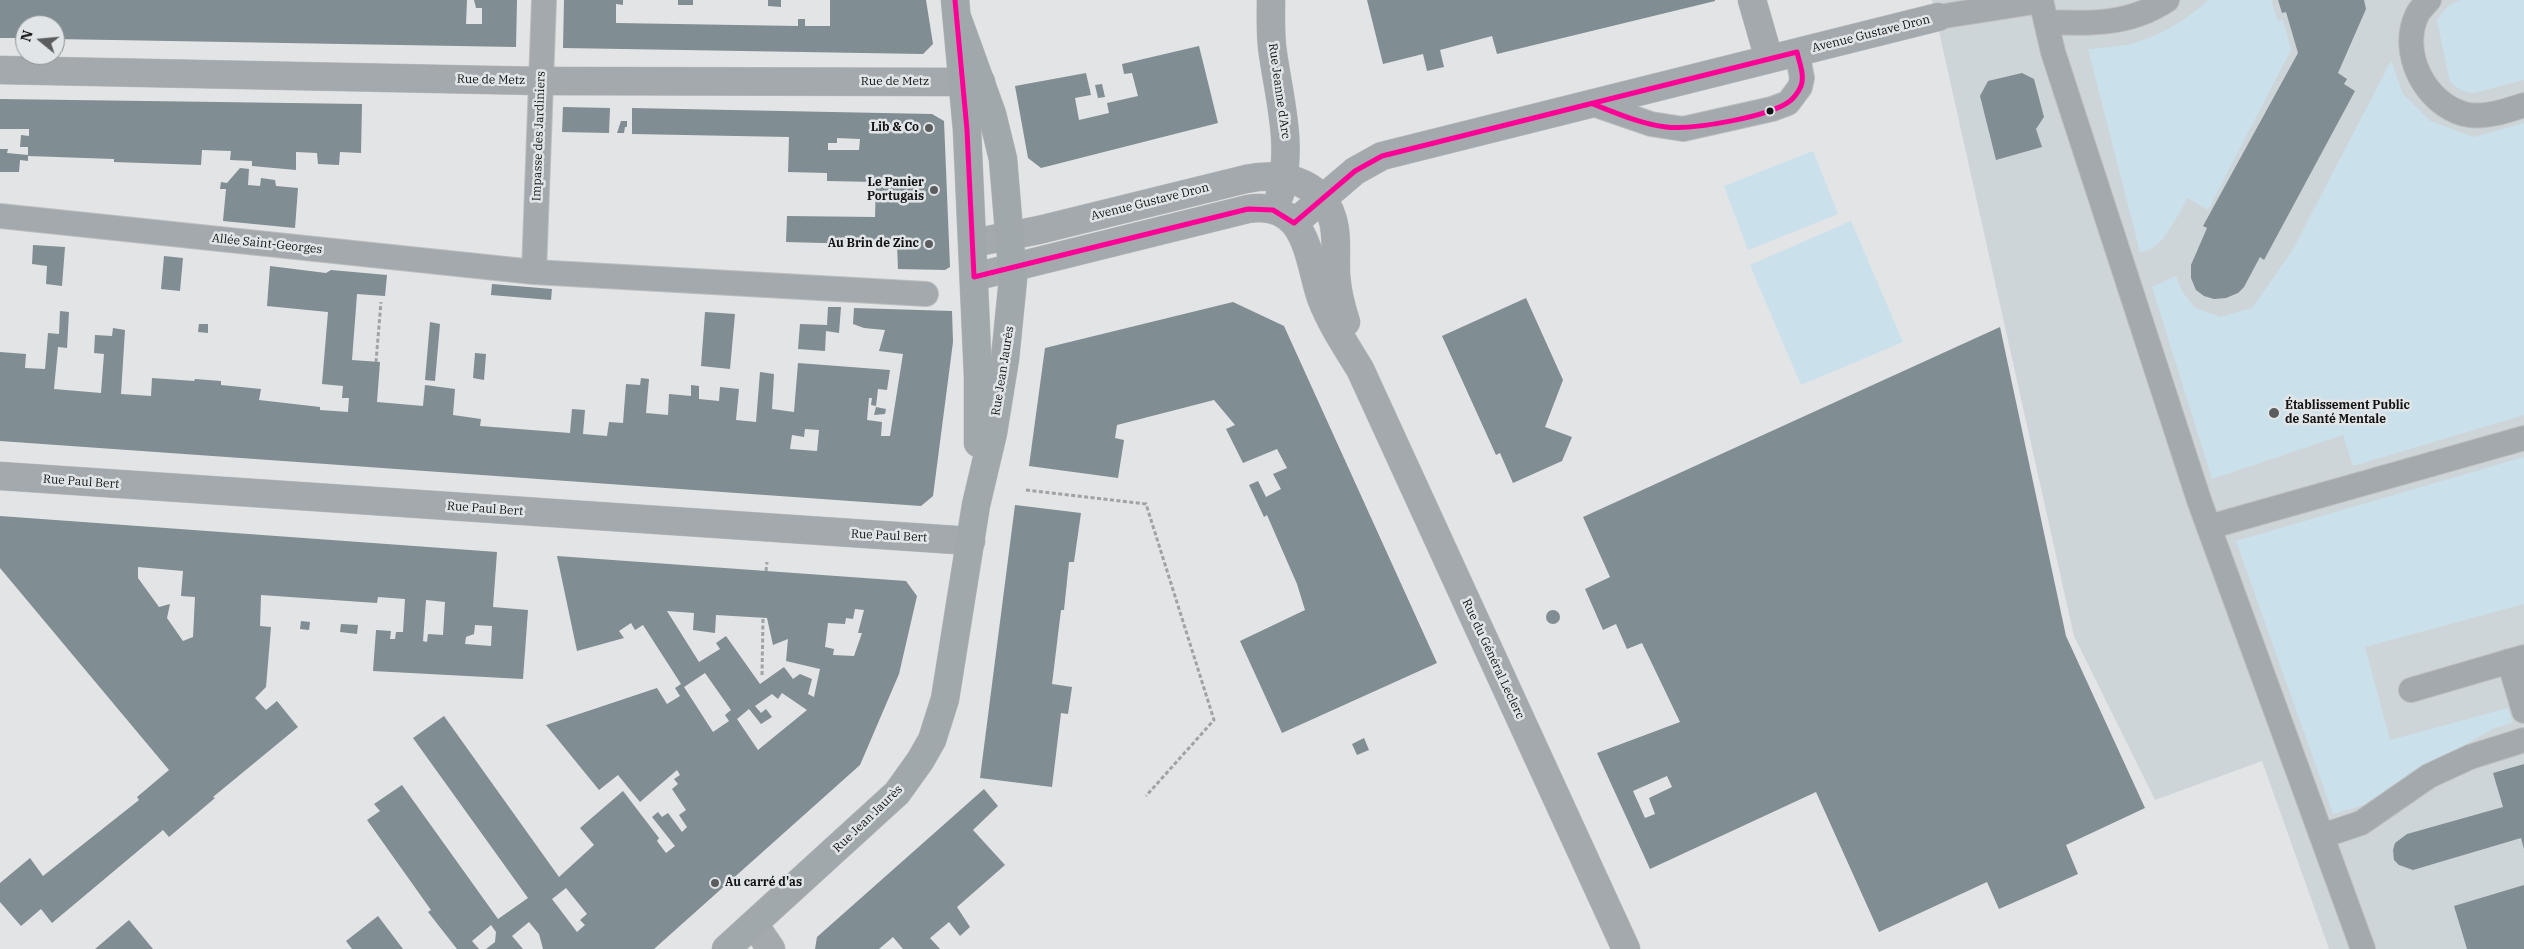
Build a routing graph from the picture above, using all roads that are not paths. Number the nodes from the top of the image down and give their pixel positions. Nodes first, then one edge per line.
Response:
1 (544, 0) edge
2 (1271, 0) edge
3 (1752, 0) edge
4 (2167, 0) edge
5 (2429, 0) edge
6 (2042, 8) edge
7 (956, 10) edge
8 (1938, 17) joint
9 (1797, 52) junction
10 (1769, 60) junction
11 (0, 70) edge
12 (540, 81) junction
13 (972, 82) junction
14 (1593, 104) junction
15 (2524, 105) edge
16 (1284, 177) junction
17 (1321, 199) junction
18 (0, 216) edge
19 (1284, 216) junction
20 (1011, 235) junction
21 (973, 243) junction
22 (1013, 268) junction
23 (534, 272) junction
24 (974, 277) junction
25 (926, 294) dead end
26 (1360, 369) junction
27 (2524, 438) edge
28 (0, 476) edge
29 (976, 505) junction
30 (2209, 527) junction
31 (971, 541) junction
32 (2517, 659) edge
33 (2411, 690) dead end
34 (2524, 711) edge
35 (2524, 740) edge
36 (2322, 836) junction
37 (754, 924) junction
38 (726, 949) edge
39 (770, 949) edge
40 (1626, 949) edge
41 (2363, 949) edge

1 - 12 lane, Impasse des Jardiniers
2 - 16 street, Rue Jeanne d'Arc
3 - 10 street
4 - 6 lane
5 - 15 lane
6 - 8 lane
6 - 30 lane
7 - 13 main road
8 - 9 street, Avenue Gustave Dron
9 - 10 street, Avenue Gustave Dron
9 - 14 lane
10 - 14 street, Avenue Gustave Dron
11 - 12 street, Rue de Metz
12 - 13 street, Rue de Metz
12 - 23 lane, Impasse des Jardiniers
13 - 20 main road, Rue Jean Jaurès
13 - 21 main road, Rue Jean Jaurès
14 - 17 street, Avenue Gustave Dron
16 - 17 street, Avenue Gustave Dron
16 - 19 street, Rue Jeanne d'Arc
16 - 20 street, Avenue Gustave Dron
17 - 19 street, Avenue Gustave Dron
17 - 26 street, Rue du Général Leclerc
18 - 23 lane, Allée Saint-Georges
19 - 22 street
19 - 26 street, Rue du Général Leclerc
20 - 21 street, Avenue Gustave Dron
20 - 22 main road, Rue Jean Jaurès
21 - 24 main road, Rue Jean Jaurès
22 - 24 street
22 - 29 main road, Rue Jean Jaurès
23 - 25 lane, Allée Saint-Georges
24 - 29 main road, Rue Jean Jaurès
26 - 40 street, Rue du Général Leclerc
27 - 30 lane
28 - 31 street, Rue Paul Bert
29 - 31 main road, Rue Jean Jaurès
30 - 36 lane
31 - 37 main road, Rue Jean Jaurès
32 - 33 lane
32 - 34 lane
35 - 36 lane
36 - 41 lane
37 - 38 main road, Rue Jean Jaurès
37 - 39 street

